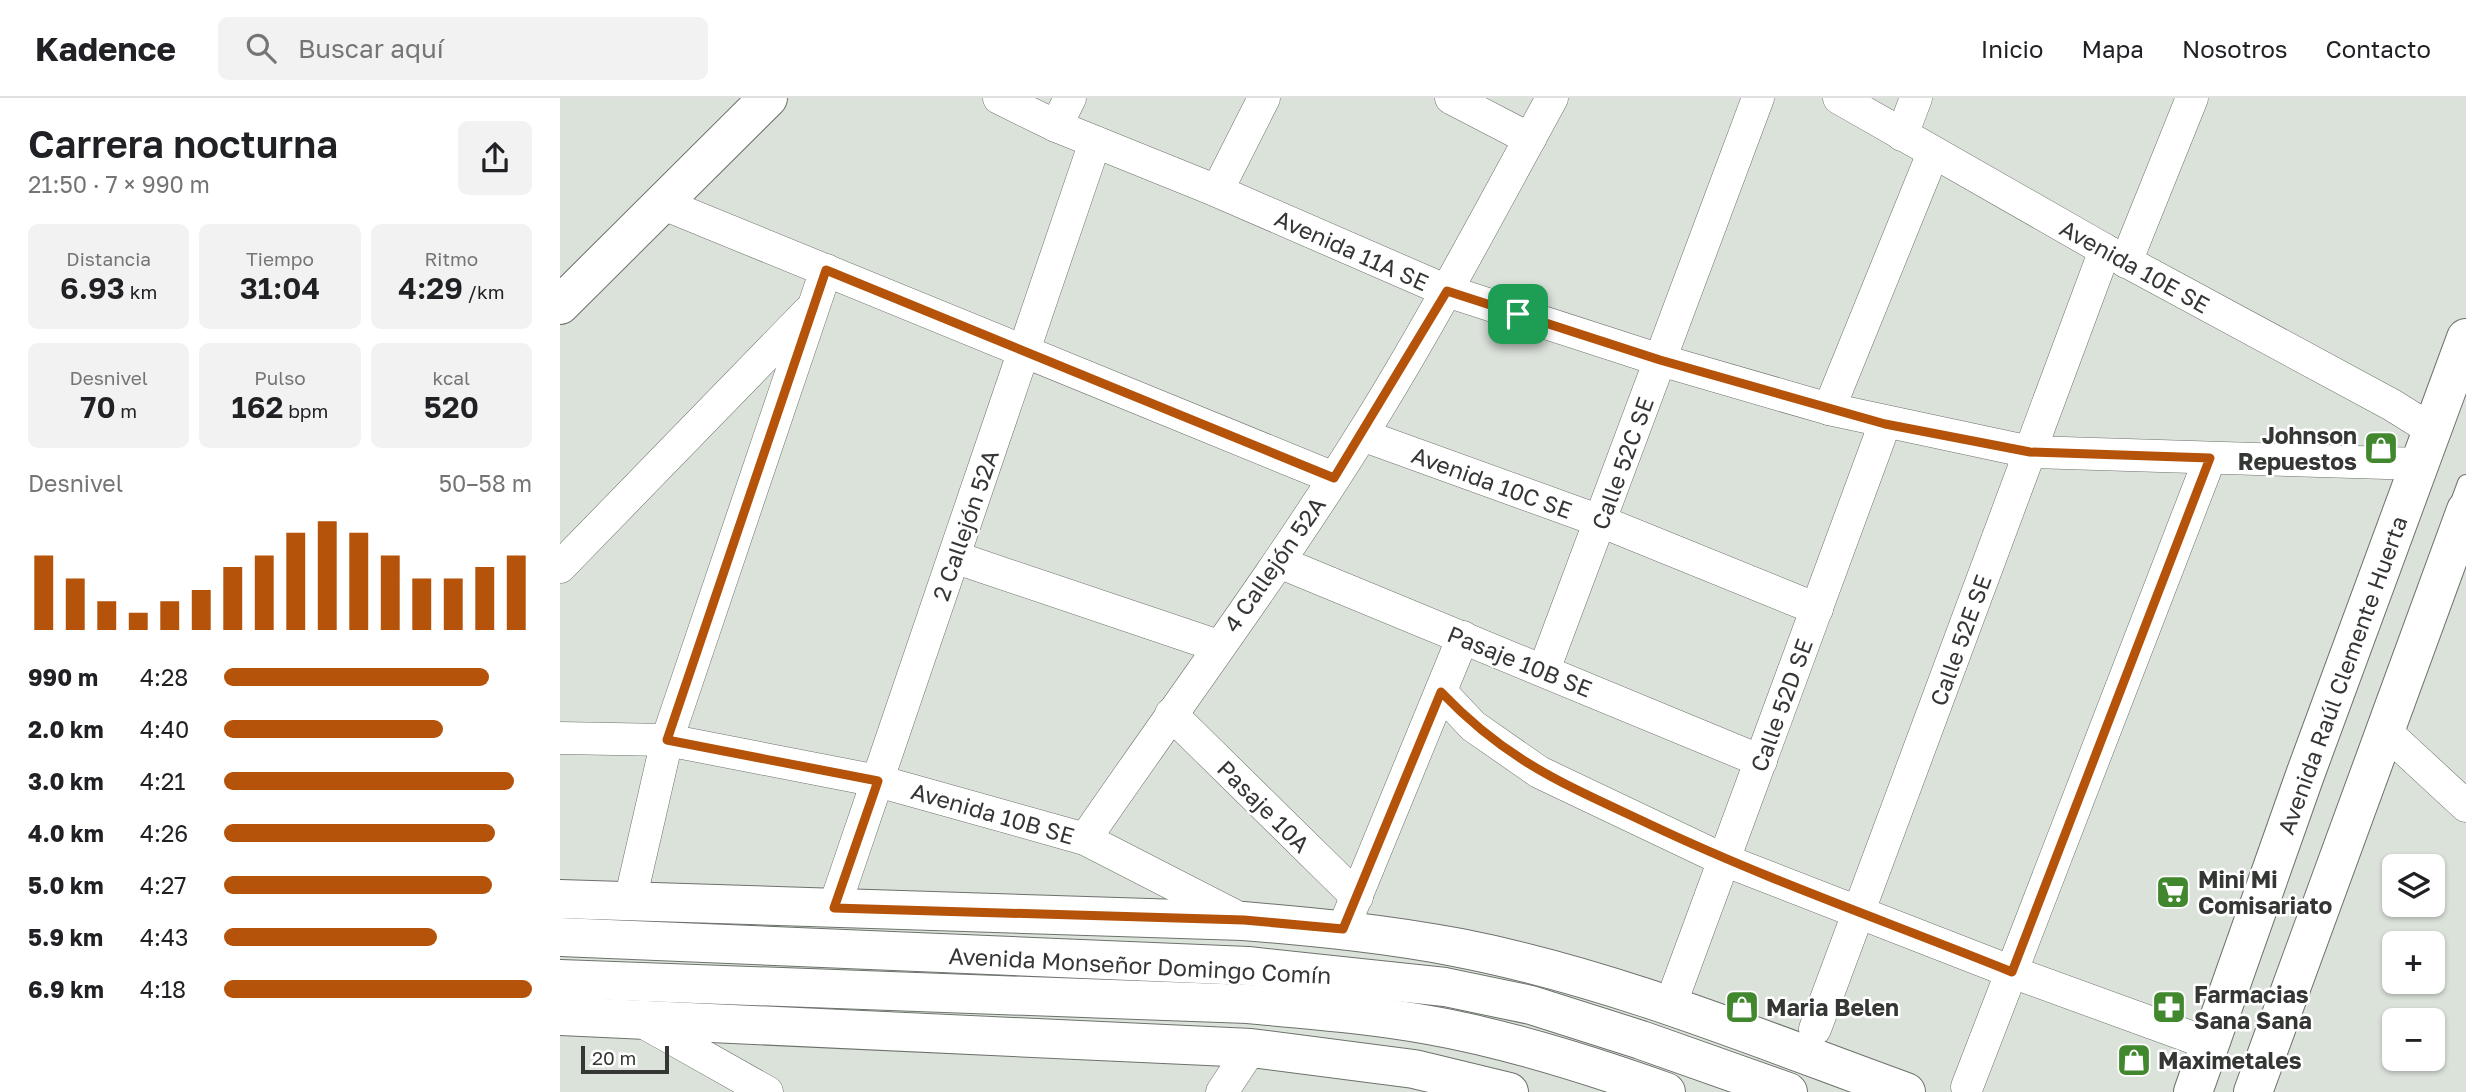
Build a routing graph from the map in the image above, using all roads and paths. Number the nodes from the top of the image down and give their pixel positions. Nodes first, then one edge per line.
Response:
1 (768, 98) edge
2 (999, 98) edge
3 (1070, 98) edge
4 (1264, 98) edge
5 (1451, 98) edge
6 (1552, 98) edge
7 (1758, 98) edge
8 (1839, 98) edge
9 (1916, 98) edge
10 (2192, 98) edge
11 (1056, 126) junction
12 (1902, 135) junction
13 (1530, 139) junction
14 (1095, 142) junction
15 (1933, 153) junction
16 (1217, 191) junction
17 (661, 204) junction
18 (2115, 256) junction
19 (826, 270) junction
20 (1447, 291) junction
21 (560, 305) edge
22 (814, 305) junction
23 (2466, 338) edge
24 (1023, 353) junction
25 (1660, 360) junction
26 (1829, 409) junction
27 (1885, 424) junction
28 (1362, 435) junction
29 (2426, 447) junction
30 (2030, 452) junction
31 (2210, 458) junction
32 (1334, 478) junction
33 (2466, 482) edge
34 (1600, 521) junction
35 (2463, 531) edge
36 (954, 557) junction
37 (1279, 562) junction
38 (560, 567) edge
39 (1817, 609) junction
40 (1464, 637) junction
41 (1218, 646) junction
42 (1544, 670) junction
43 (1441, 692) junction
44 (1171, 714) junction
45 (2386, 732) junction
46 (560, 738) edge
47 (667, 740) junction
48 (1761, 761) junction
49 (878, 781) junction
50 (2466, 806) edge
51 (1085, 838) junction
52 (1724, 860) junction
53 (560, 899) edge
54 (630, 901) junction
55 (834, 908) junction
56 (1859, 910) junction
57 (1350, 913) junction
58 (1082, 916) junction
59 (1244, 920) junction
60 (560, 937) edge
61 (1083, 961) junction
62 (1542, 967) junction
63 (2012, 972) junction
64 (560, 979) edge
65 (1677, 987) dead end
66 (1094, 998) junction
67 (1531, 1005) junction
68 (560, 1016) edge
69 (641, 1021) junction
70 (1815, 1029) dead end
71 (1094, 1039) junction
72 (2210, 1044) junction
73 (1251, 1048) junction
74 (1967, 1087) dead end
75 (1490, 1089) edge
76 (767, 1092) edge
77 (1222, 1092) edge
78 (1666, 1092) edge
79 (1788, 1092) edge
80 (1906, 1092) edge
81 (2193, 1092) edge
82 (2237, 1092) edge
83 (2253, 1092) edge

1 - 17 main road
2 - 11 street, Avenida 11A SE
3 - 11 street
4 - 16 street
5 - 13 street
6 - 13 street, 4 Callejón 52A
7 - 25 street, Calle 52C SE
8 - 12 street, Avenida 10E SE
9 - 12 street
10 - 18 street, Calle 52E SE
11 - 14 street, Avenida 11A SE
12 - 15 street, Avenida 10E SE
13 - 20 street, 4 Callejón 52A
14 - 16 street, Avenida 11A SE
14 - 24 street, 2 Callejón 52A
15 - 18 street, Avenida 10E SE
15 - 26 street
16 - 20 street, Avenida 11A SE
17 - 19 street
17 - 21 main road
18 - 29 street, Avenida 10E SE
18 - 30 street, Calle 52E SE
19 - 22 street
19 - 24 street
20 - 25 street, Avenida 11A SE
20 - 28 street, 4 Callejón 52A
22 - 38 street
22 - 47 street
23 - 29 main road, Avenida Raúl Clemente Huerta
24 - 32 street
24 - 36 street, 2 Callejón 52A
25 - 26 street, Avenida 11A SE
25 - 34 street, Calle 52C SE
26 - 27 street, Avenida 11A SE
27 - 30 street, Avenida 11A SE
27 - 39 street, Calle 52D SE
28 - 32 street, 4 Callejón 52A
28 - 34 street, Avenida 10C SE
29 - 31 street, Avenida 11A SE
29 - 72 main road, Avenida Raúl Clemente Huerta
30 - 31 street, Avenida 11A SE
30 - 56 street, Calle 52E SE
31 - 63 street
32 - 37 street, 4 Callejón 52A
33 - 82 lane
34 - 39 street, Avenida 10C SE
34 - 42 street, Calle 52C SE
35 - 45 main road
36 - 41 street
36 - 49 street, 2 Callejón 52A
37 - 40 street, Pasaje 10B SE
37 - 41 street, 4 Callejón 52A
39 - 48 street, Calle 52D SE
40 - 42 street, Pasaje 10B SE
40 - 43 street
41 - 44 street, 4 Callejón 52A
42 - 48 street, Pasaje 10B SE
43 - 52 street
43 - 57 street
44 - 51 street, 4 Callejón 52A
44 - 57 street, Pasaje 10A
45 - 50 street
45 - 83 main road
46 - 47 street, Avenida 10B SE
47 - 49 street, Avenida 10B SE
47 - 54 street
48 - 52 street, Calle 52D SE
49 - 51 street, Avenida 10B SE
49 - 55 street, 2 Callejón 52A
51 - 59 street, Avenida 10B SE
52 - 56 street
52 - 65 street, Calle 52D SE
53 - 54 main road, Avenida Monseñor Domingo Comín
54 - 55 main road, Avenida Monseñor Domingo Comín
55 - 58 main road, Avenida Monseñor Domingo Comín
56 - 63 street
56 - 70 street, Calle 52E SE
57 - 59 main road, Avenida Monseñor Domingo Comín
57 - 62 main road, Avenida Monseñor Domingo Comín
58 - 59 main road, Avenida Monseñor Domingo Comín
58 - 61 main road
60 - 61 main road, Avenida Monseñor Domingo Comín
61 - 67 main road, Avenida Monseñor Domingo Comín
62 - 67 main road
62 - 80 main road, Avenida Monseñor Domingo Comín
63 - 72 street
63 - 74 street
64 - 66 main road, Avenida Monseñor Domingo Comín
66 - 71 main road
66 - 78 main road, Avenida Monseñor Domingo Comín
67 - 79 main road, Avenida Monseñor Domingo Comín
68 - 69 main road
69 - 71 main road
69 - 76 street
71 - 73 main road
72 - 81 main road, Avenida Raúl Clemente Huerta
73 - 75 main road
73 - 77 street

